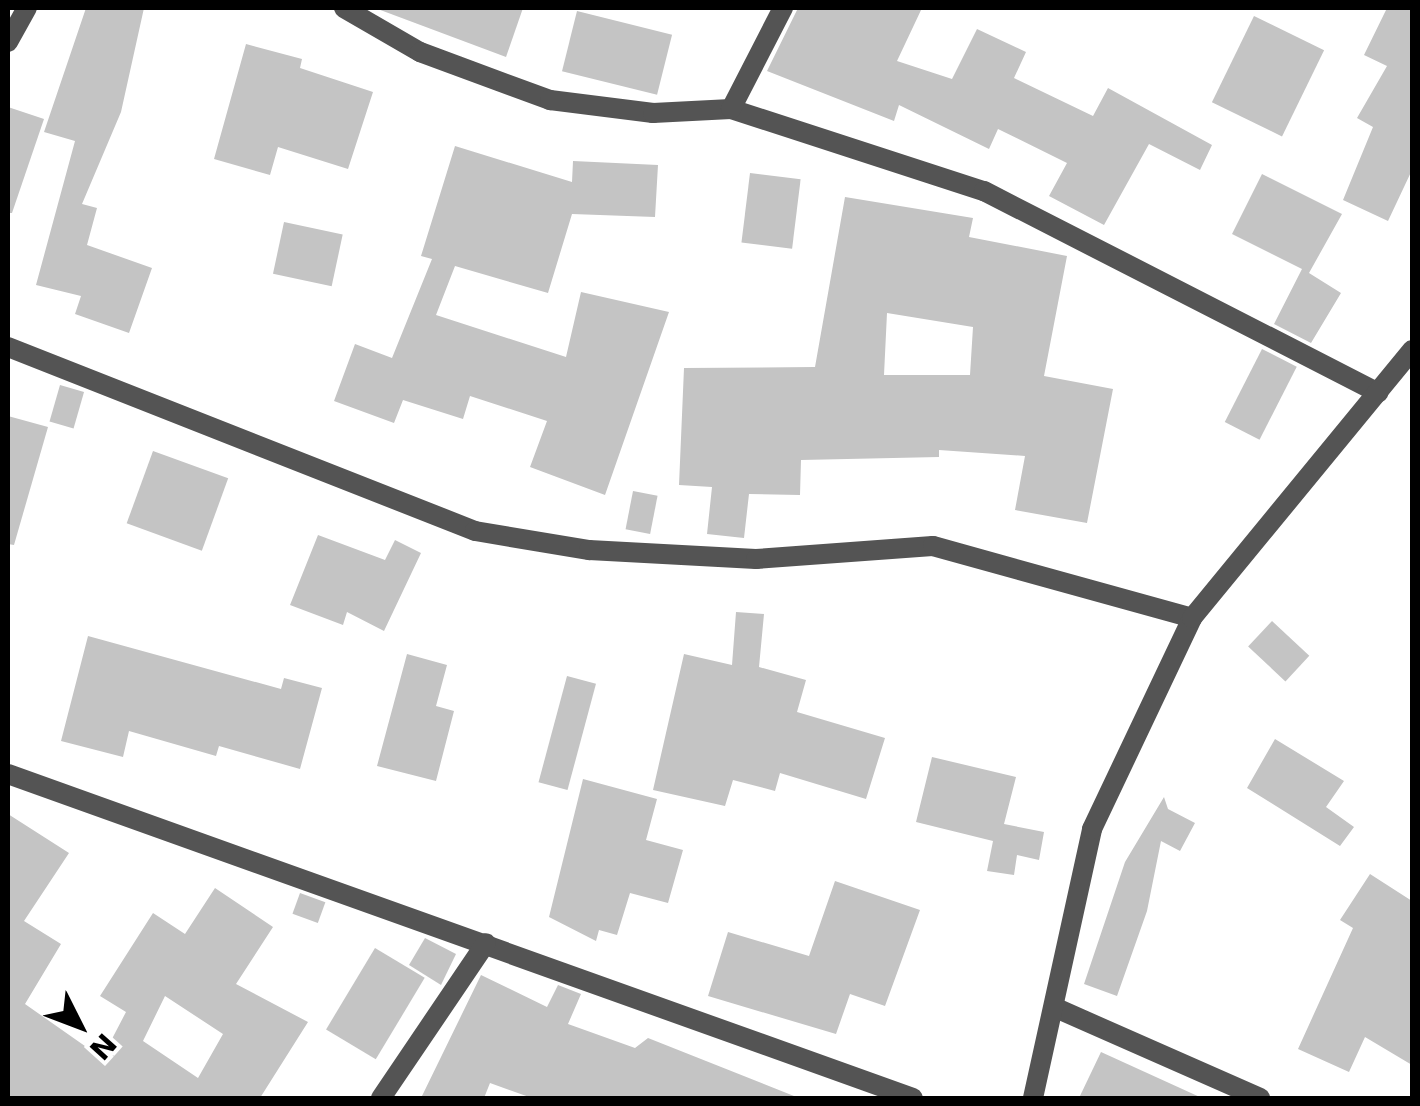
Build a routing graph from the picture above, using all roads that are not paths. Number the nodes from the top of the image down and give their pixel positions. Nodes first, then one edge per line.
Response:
1 (26, 8) edge
2 (347, 8) edge
3 (784, 8) edge
4 (8, 42) edge
5 (730, 109) junction
6 (8, 348) edge
7 (1412, 350) edge
8 (1378, 393) junction
9 (1192, 618) junction
10 (8, 774) edge
11 (486, 943) junction
12 (1056, 1008) junction
13 (382, 1098) edge
14 (913, 1098) edge
15 (1033, 1098) edge
16 (1260, 1098) edge

1 - 4 street
2 - 5 street
3 - 5 street
5 - 8 street
6 - 9 street
7 - 8 street
8 - 9 street
9 - 12 street
10 - 11 street
11 - 13 street
11 - 14 street
12 - 15 street
12 - 16 street

